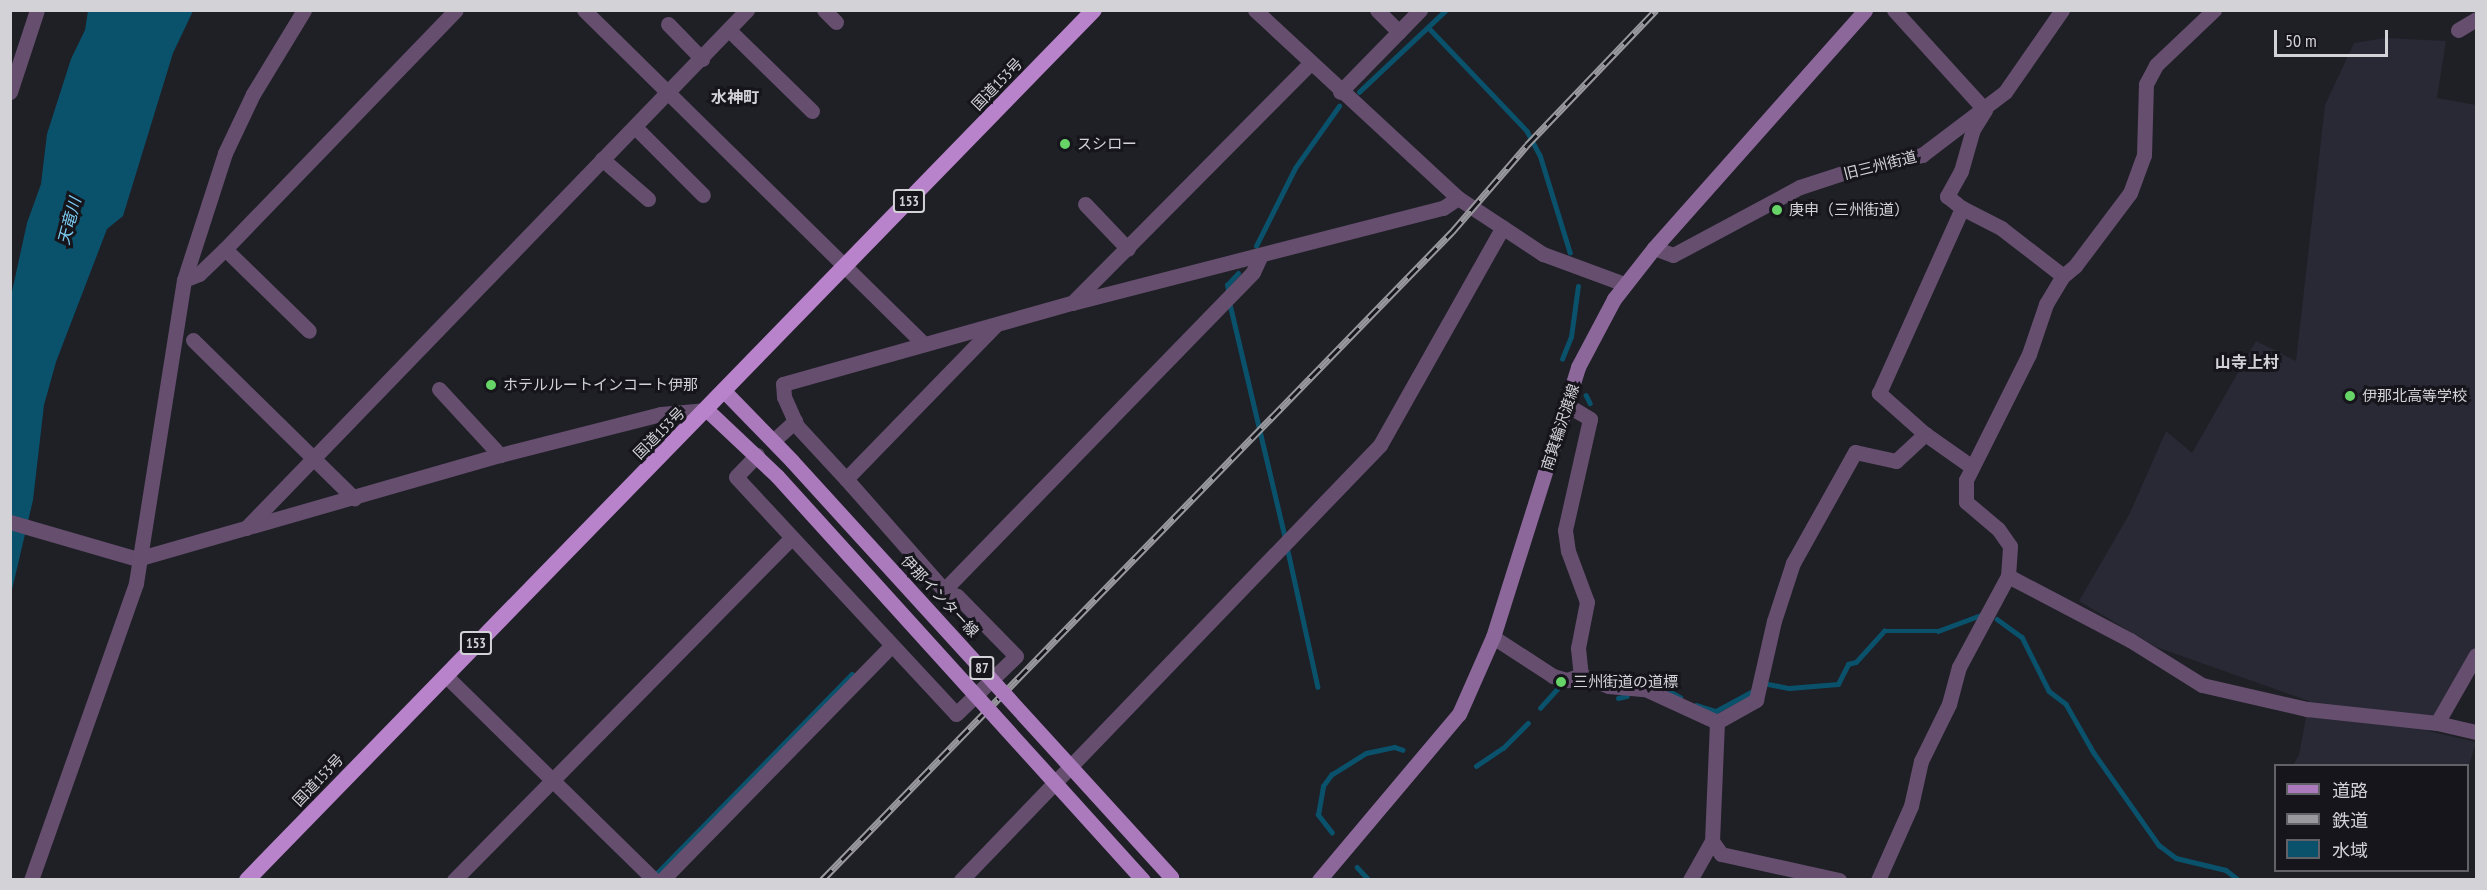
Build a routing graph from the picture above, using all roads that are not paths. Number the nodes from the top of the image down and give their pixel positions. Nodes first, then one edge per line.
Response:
1 (38, 10) edge
2 (304, 10) edge
3 (456, 10) edge
4 (584, 10) edge
5 (747, 10) edge
6 (824, 10) edge
7 (1094, 10) edge
8 (1255, 10) edge
9 (1377, 10) edge
10 (1420, 10) edge
11 (1865, 10) edge
12 (1894, 10) edge
13 (2062, 10) edge
14 (2214, 10) edge
15 (2476, 19) edge
16 (836, 22) dead end
17 (668, 24) dead end
18 (729, 30) junction
19 (2458, 30) dead end
20 (1400, 32) junction
21 (702, 59) junction
22 (1310, 63) junction
23 (10, 92) edge
24 (1340, 92) junction
25 (667, 93) junction
26 (1985, 110) junction
27 (812, 111) dead end
28 (634, 127) junction
29 (602, 159) junction
30 (703, 195) dead end
31 (1458, 198) junction
32 (648, 199) dead end
33 (1085, 204) dead end
34 (1962, 208) junction
35 (1503, 227) junction
36 (1654, 248) junction
37 (225, 249) junction
38 (1128, 249) junction
39 (1261, 255) junction
40 (846, 265) junction
41 (2062, 276) junction
42 (184, 280) junction
43 (1624, 284) junction
44 (1072, 303) junction
45 (996, 325) junction
46 (309, 331) dead end
47 (193, 340) dead end
48 (924, 344) junction
49 (439, 388) dead end
50 (725, 392) junction
51 (1567, 405) junction
52 (707, 410) junction
53 (795, 421) junction
54 (1925, 434) junction
55 (773, 441) junction
56 (500, 455) junction
57 (757, 455) junction
58 (313, 457) junction
59 (1972, 467) junction
60 (846, 479) junction
61 (354, 498) junction
62 (10, 522) edge
63 (246, 528) junction
64 (791, 538) junction
65 (137, 559) junction
66 (2008, 576) junction
67 (944, 590) junction
68 (1492, 637) junction
69 (891, 646) junction
70 (2476, 655) edge
71 (445, 675) junction
72 (1581, 675) junction
73 (1717, 722) junction
74 (2437, 723) junction
75 (2476, 732) edge
76 (550, 779) junction
77 (1712, 841) junction
78 (1777, 874) edge
79 (655, 878) edge
80 (1172, 878) edge
81 (31, 879) edge
82 (248, 879) edge
83 (454, 879) edge
84 (961, 879) edge
85 (1143, 879) edge
86 (1319, 879) edge
87 (1690, 879) edge
88 (1839, 879) edge
89 (1878, 879) edge

1 - 23 street
2 - 42 street
3 - 37 street
4 - 25 street
5 - 18 street
6 - 16 street
7 - 40 highway, 国道153号 / 153
8 - 22 street
9 - 20 street
10 - 20 street
11 - 36 main road, 南箕輪沢渡線
12 - 26 street
13 - 26 street, 旧三州街道
14 - 41 street
15 - 19 street
17 - 21 street
18 - 21 street
18 - 27 street
20 - 24 street
21 - 25 street
22 - 24 street
22 - 38 street
24 - 31 street
25 - 28 street
25 - 40 street
26 - 34 street
26 - 36 street, 旧三州街道
28 - 29 street
28 - 30 street
29 - 32 street
29 - 58 street
31 - 35 street
31 - 39 street
33 - 38 street
34 - 41 street
34 - 54 street
35 - 43 street
35 - 84 street
36 - 43 main road, 南箕輪沢渡線
37 - 42 street
37 - 46 street
38 - 44 street
39 - 44 street
39 - 67 street
40 - 48 street
40 - 50 highway, 国道153号 / 153
41 - 59 street
42 - 65 street
43 - 51 main road, 南箕輪沢渡線
44 - 45 street
45 - 48 street
45 - 60 street
47 - 58 street
48 - 53 street
49 - 56 street
50 - 52 highway, 国道153号 / 153
50 - 55 main road, 伊那インター線 / 87
51 - 68 main road, 南箕輪沢渡線
51 - 72 street
52 - 56 street
52 - 57 main road, 87
52 - 71 highway, 国道153号 / 153
53 - 55 street
53 - 60 street
54 - 59 street
54 - 73 street
55 - 80 main road, 伊那インター線 / 87, bridge
56 - 61 street
57 - 64 street
57 - 85 main road, 87, bridge
58 - 61 street
58 - 63 street
59 - 66 street
60 - 67 street
61 - 63 street
62 - 65 street
63 - 65 street
64 - 69 street
64 - 76 street
65 - 81 street
66 - 74 street
66 - 89 street
67 - 69 street
68 - 72 street
68 - 86 main road, 南箕輪沢渡線
69 - 79 street
70 - 74 street
71 - 76 street
71 - 82 highway, 国道153号 / 153
72 - 73 street
73 - 77 street
74 - 75 street
76 - 79 street
76 - 83 street
77 - 78 street
77 - 87 street
78 - 88 street

